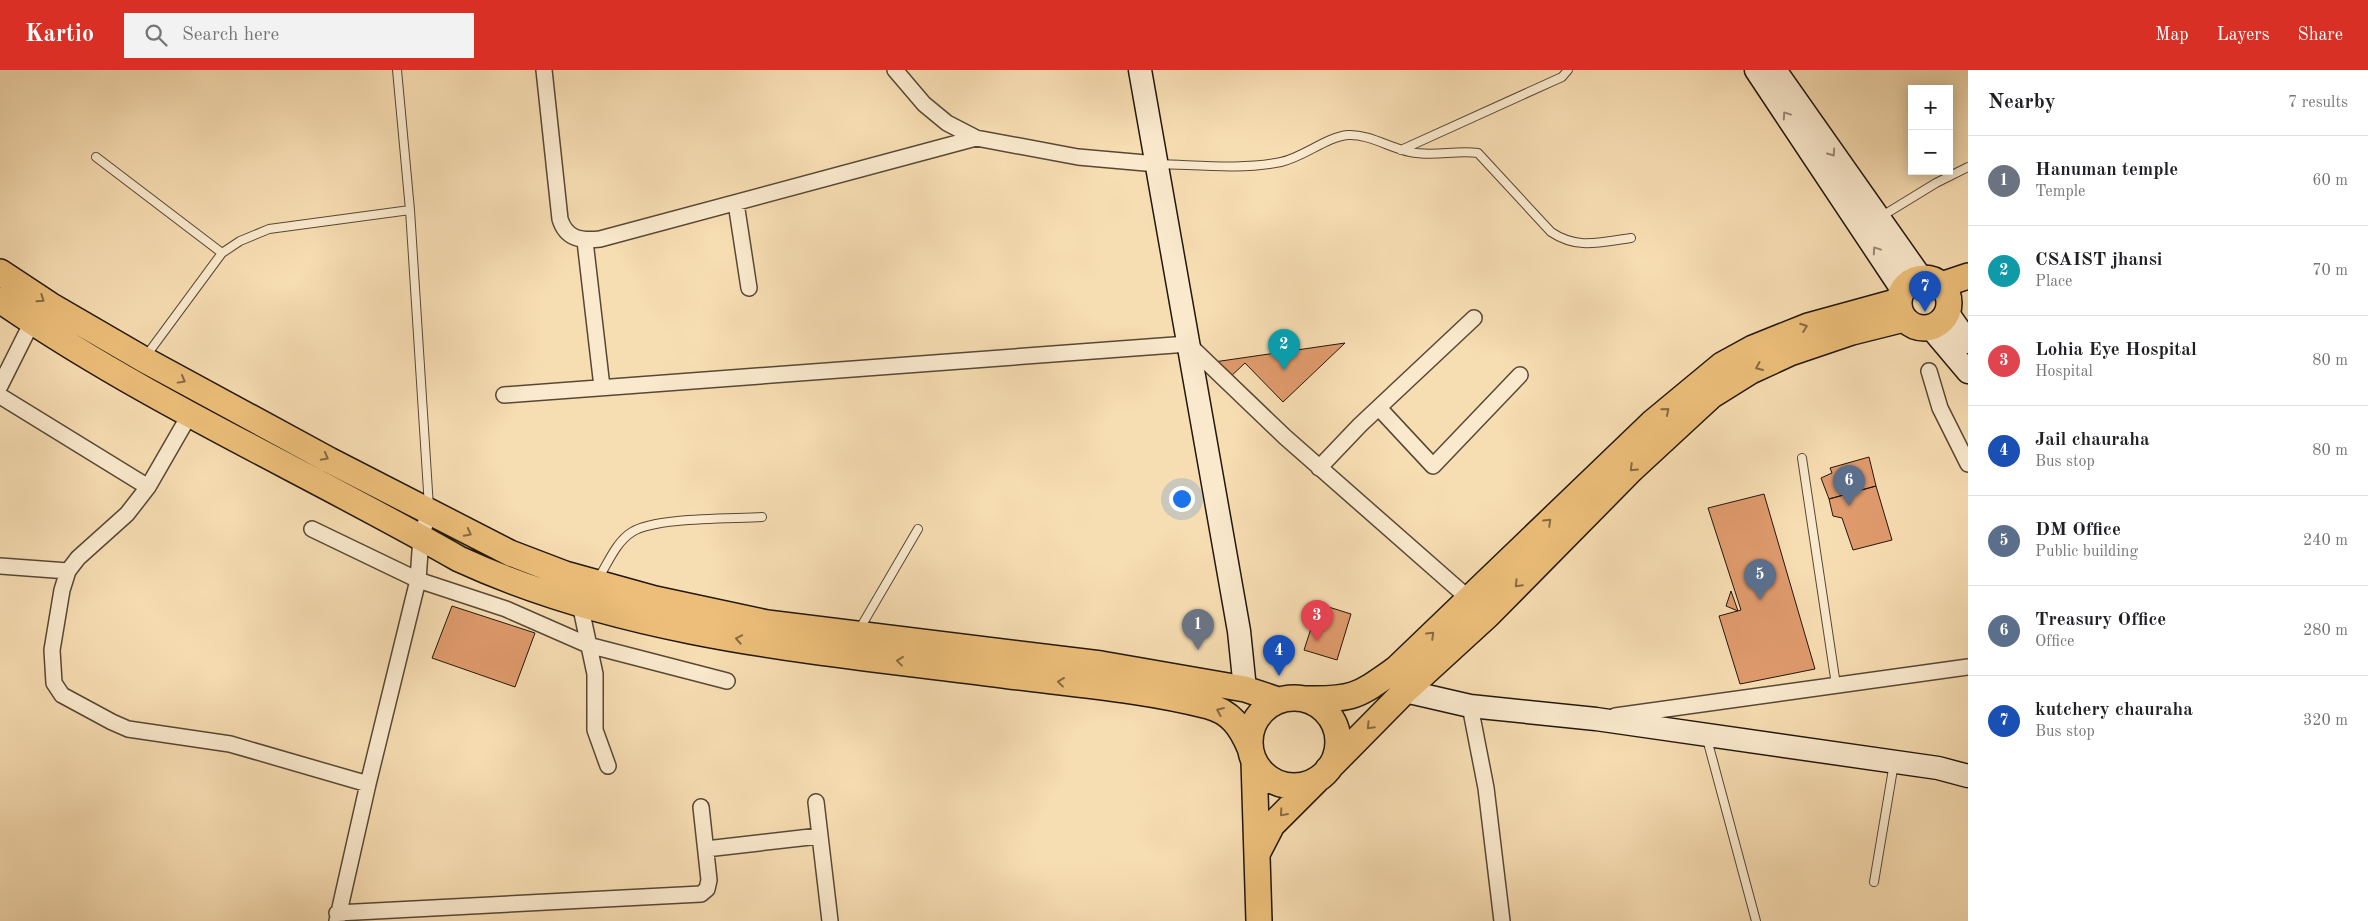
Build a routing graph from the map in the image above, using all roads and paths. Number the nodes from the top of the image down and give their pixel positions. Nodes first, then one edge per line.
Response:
1 (397, 70) edge
2 (544, 70) edge
3 (895, 70) edge
4 (1140, 70) edge
5 (1568, 70) edge
6 (1756, 70) edge
7 (1775, 70) edge
8 (976, 138) junction
9 (1401, 150) junction
10 (96, 157) dead end
11 (1157, 164) junction
12 (1968, 167) edge
13 (736, 203) junction
14 (410, 210) junction
15 (1878, 219) junction
16 (1631, 238) dead end
17 (585, 241) junction
18 (222, 253) junction
19 (0, 272) edge
20 (1968, 276) edge
21 (749, 288) dead end
22 (0, 300) edge
23 (1929, 301) edge
24 (1474, 318) dead end
25 (32, 322) junction
26 (1968, 342) edge
27 (1188, 344) junction
28 (143, 359) junction
29 (1929, 371) dead end
30 (1968, 372) edge
31 (1520, 375) dead end
32 (0, 386) edge
33 (602, 387) junction
34 (504, 395) dead end
35 (0, 396) edge
36 (1379, 408) junction
37 (190, 414) junction
38 (1802, 458) dead end
39 (1968, 464) edge
40 (1319, 468) junction
41 (148, 487) junction
42 (429, 512) junction
43 (762, 517) dead end
44 (312, 529) dead end
45 (918, 529) dead end
46 (420, 537) junction
47 (0, 566) edge
48 (68, 571) junction
49 (418, 580) junction
50 (596, 583) junction
51 (1469, 598) junction
52 (580, 604) junction
53 (1488, 615) junction
54 (856, 634) junction
55 (588, 645) junction
56 (1968, 667) edge
57 (727, 681) dead end
58 (1836, 685) junction
59 (1244, 689) junction
60 (1405, 692) junction
61 (1278, 700) junction
62 (1307, 700) junction
63 (1470, 706) junction
64 (1596, 719) junction
65 (1706, 734) junction
66 (1252, 754) junction
67 (1895, 761) junction
68 (608, 766) dead end
69 (1323, 774) junction
70 (1968, 776) edge
71 (368, 784) junction
72 (816, 802) dead end
73 (702, 807) dead end
74 (819, 836) junction
75 (706, 849) junction
76 (1258, 853) junction
77 (1874, 882) dead end
78 (426, 915) edge
79 (337, 917) edge
80 (830, 921) edge
81 (1259, 921) edge
82 (1502, 921) edge
83 (1756, 921) edge

1 - 14 lane
2 - 17 street
3 - 8 street
4 - 11 street
5 - 9 lane
23 -> 6 street
7 -> 15 street
8 - 11 street
8 - 13 street
9 - 11 lane
9 - 16 lane
10 - 18 lane
11 - 27 street
12 - 15 lane
13 - 17 street
13 - 21 street
14 - 18 lane
14 - 42 lane
15 - 23 street
17 - 33 street
18 - 28 lane
19 -> 28 main road
20 - 23 main road
22 - 25 main road
23 - 26 street
23 - 30 street
51 -> 23 main road
23 -> 53 main road
24 - 36 street
25 - 32 street
25 - 37 main road
27 - 33 street
27 - 40 street
27 - 59 street
28 -> 42 main road
29 - 39 street
31 - 36 street
33 - 34 street
35 - 41 street
36 - 40 street
37 - 41 street
37 - 46 main road
38 - 58 lane
40 - 51 street
41 - 48 street
42 - 46 street
42 -> 50 main road
43 - 50 lane
44 - 49 street
45 - 54 lane
46 - 49 street
46 - 52 main road
47 - 48 street
48 - 71 street
49 - 55 street
49 - 71 street
50 - 54 main road
51 - 53 street
62 -> 51 main road
52 - 55 street
66 -> 52 main road
53 - 60 main road
54 - 59 main road
55 - 57 street
55 - 68 street
56 - 58 street
58 - 64 street
59 - 61 main road
60 - 63 street
60 -> 69 main road
61 - 62 main road
61 - 66 main road
62 - 69 main road
63 - 64 street
63 - 82 street
64 - 65 street
65 - 67 street
65 - 83 lane
66 - 69 main road
66 - 76 main road
67 - 70 street
67 - 77 lane
69 -> 76 main road
71 - 79 street
72 - 74 street
73 - 75 street
74 - 75 street
74 - 80 street
75 - 78 street
76 - 81 main road
78 - 79 street

